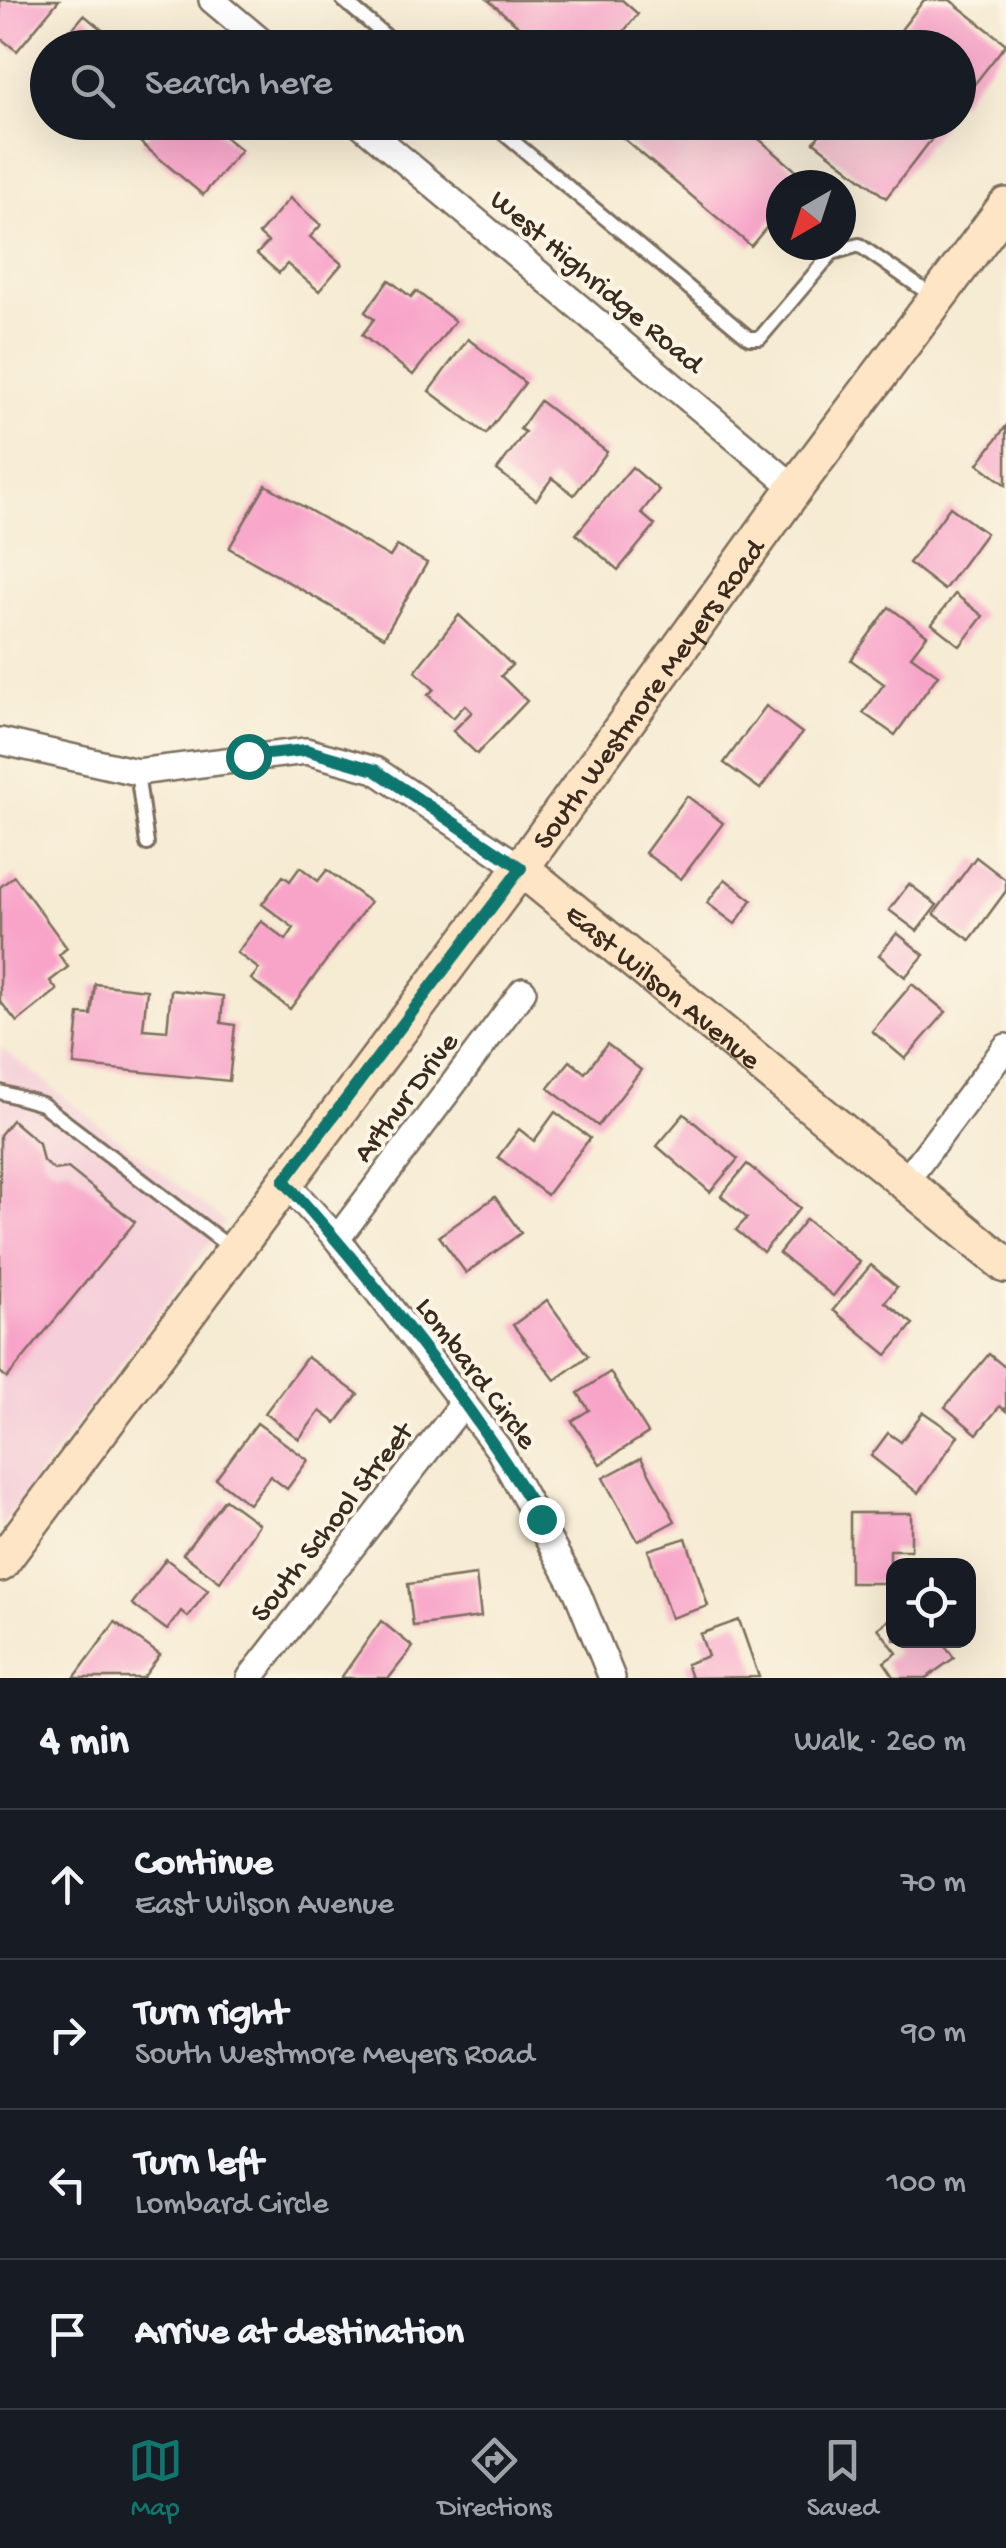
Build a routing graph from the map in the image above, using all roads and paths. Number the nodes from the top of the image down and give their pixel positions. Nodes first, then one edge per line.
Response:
1 (212, 0) edge
2 (343, 0) edge
3 (247, 30) edge
4 (379, 30) edge
5 (379, 140) edge
6 (512, 140) edge
7 (1006, 206) edge
8 (936, 298) junction
9 (795, 488) junction
10 (0, 742) edge
11 (137, 772) junction
12 (147, 844) dead end
13 (521, 868) junction
14 (523, 991) dead end
15 (1006, 1046) edge
16 (0, 1092) edge
17 (284, 1181) junction
18 (904, 1182) junction
19 (337, 1239) junction
20 (233, 1250) junction
21 (1006, 1265) edge
22 (462, 1405) junction
23 (0, 1564) edge
24 (250, 1678) edge
25 (612, 1678) edge

1 - 3 street
2 - 4 lane
5 - 9 street, West Highridge Road
6 - 8 lane
7 - 8 street, South Westmore Meyers Road
8 - 9 street, South Westmore Meyers Road
9 - 13 street, South Westmore Meyers Road
10 - 11 street, East Wilson Avenue
11 - 12 lane
11 - 13 street, East Wilson Avenue
13 - 17 street, South Westmore Meyers Road
13 - 18 street, East Wilson Avenue
14 - 19 street, Arthur Drive
15 - 18 street
16 - 20 lane
17 - 19 street, Lombard Circle
17 - 20 street, South Westmore Meyers Road
18 - 21 street, East Wilson Avenue
19 - 22 street, Lombard Circle
20 - 23 street, South Westmore Meyers Road
22 - 24 street, South School Street
22 - 25 street, Lombard Circle

